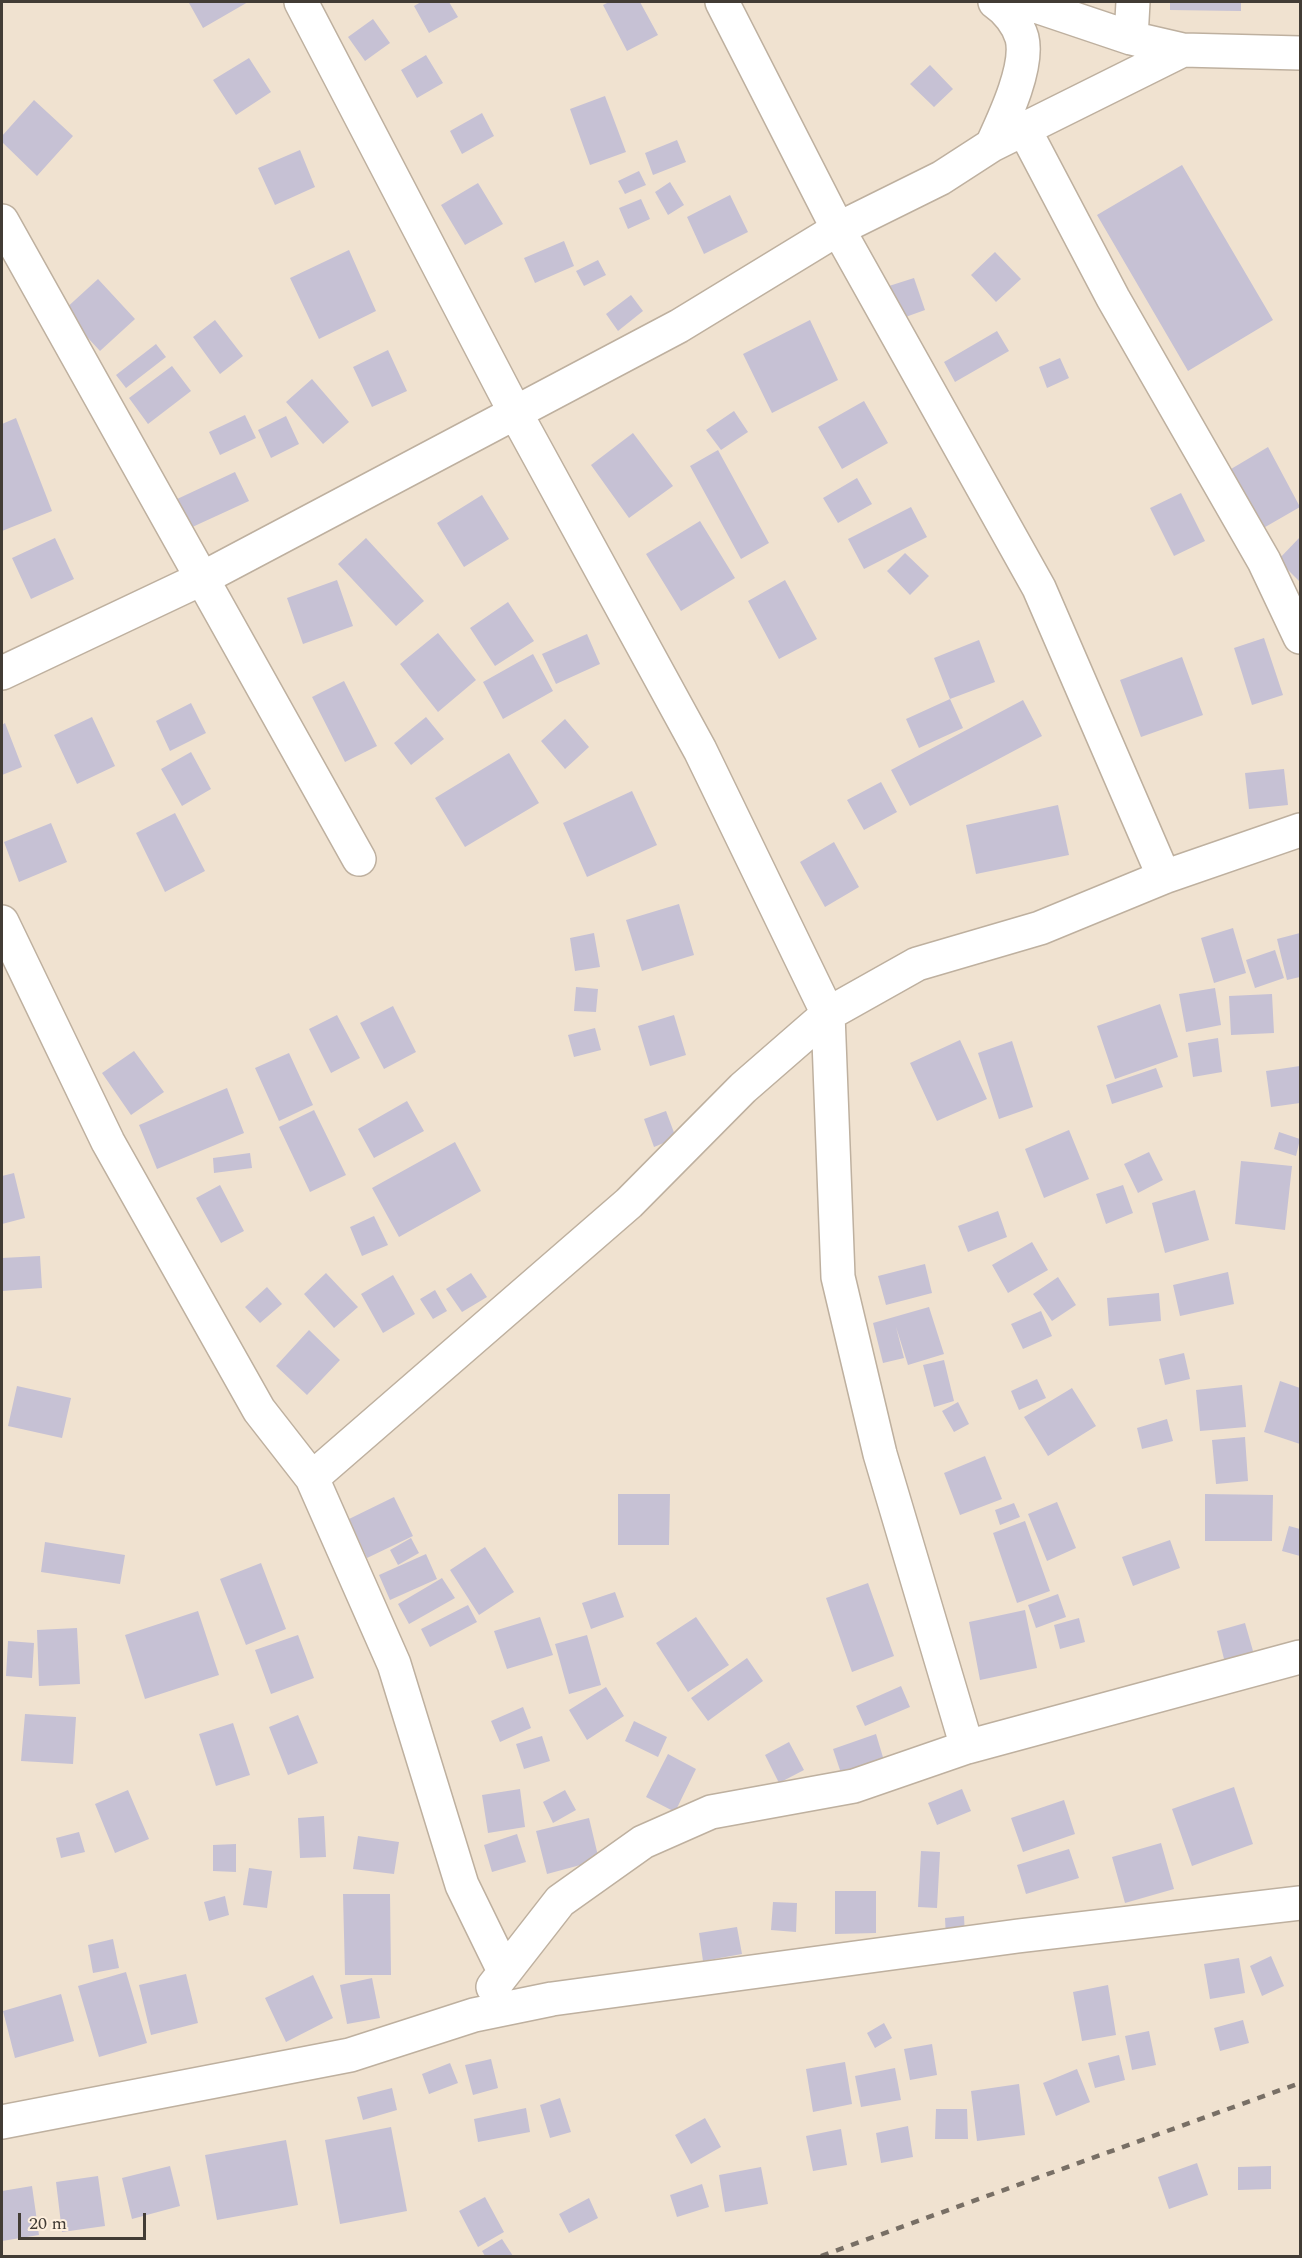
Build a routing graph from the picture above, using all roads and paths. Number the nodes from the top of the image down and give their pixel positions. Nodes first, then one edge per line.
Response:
1 (301, 2) edge
2 (722, 2) edge
3 (995, 2) edge
4 (1024, 2) edge
5 (1133, 2) edge
6 (1131, 38) junction
7 (1183, 50) junction
8 (1300, 52) edge
9 (1023, 129) junction
10 (992, 145) junction
11 (2, 221) edge
12 (838, 229) junction
13 (515, 412) junction
14 (203, 578) junction
15 (1300, 637) edge
16 (2, 673) edge
17 (1300, 830) edge
18 (359, 859) dead end
19 (1164, 877) junction
20 (2, 922) edge
21 (828, 1014) junction
22 (312, 1478) junction
23 (1300, 1657) edge
24 (967, 1747) junction
25 (1300, 1903) edge
26 (504, 1971) junction
27 (474, 2015) junction
28 (2, 2122) edge

1 - 13 street
2 - 12 street
3 - 10 street
4 - 6 street
5 - 6 street
6 - 7 street
7 - 8 street
7 - 9 street
9 - 10 street
9 - 15 street
10 - 12 street
11 - 14 street
12 - 13 street
12 - 19 street
13 - 14 street
13 - 21 street
14 - 16 street
14 - 18 street
17 - 19 street
19 - 21 street
20 - 22 street
21 - 22 street
21 - 24 street
22 - 26 street
23 - 24 street
24 - 26 street
25 - 27 street
26 - 27 street
27 - 28 street

